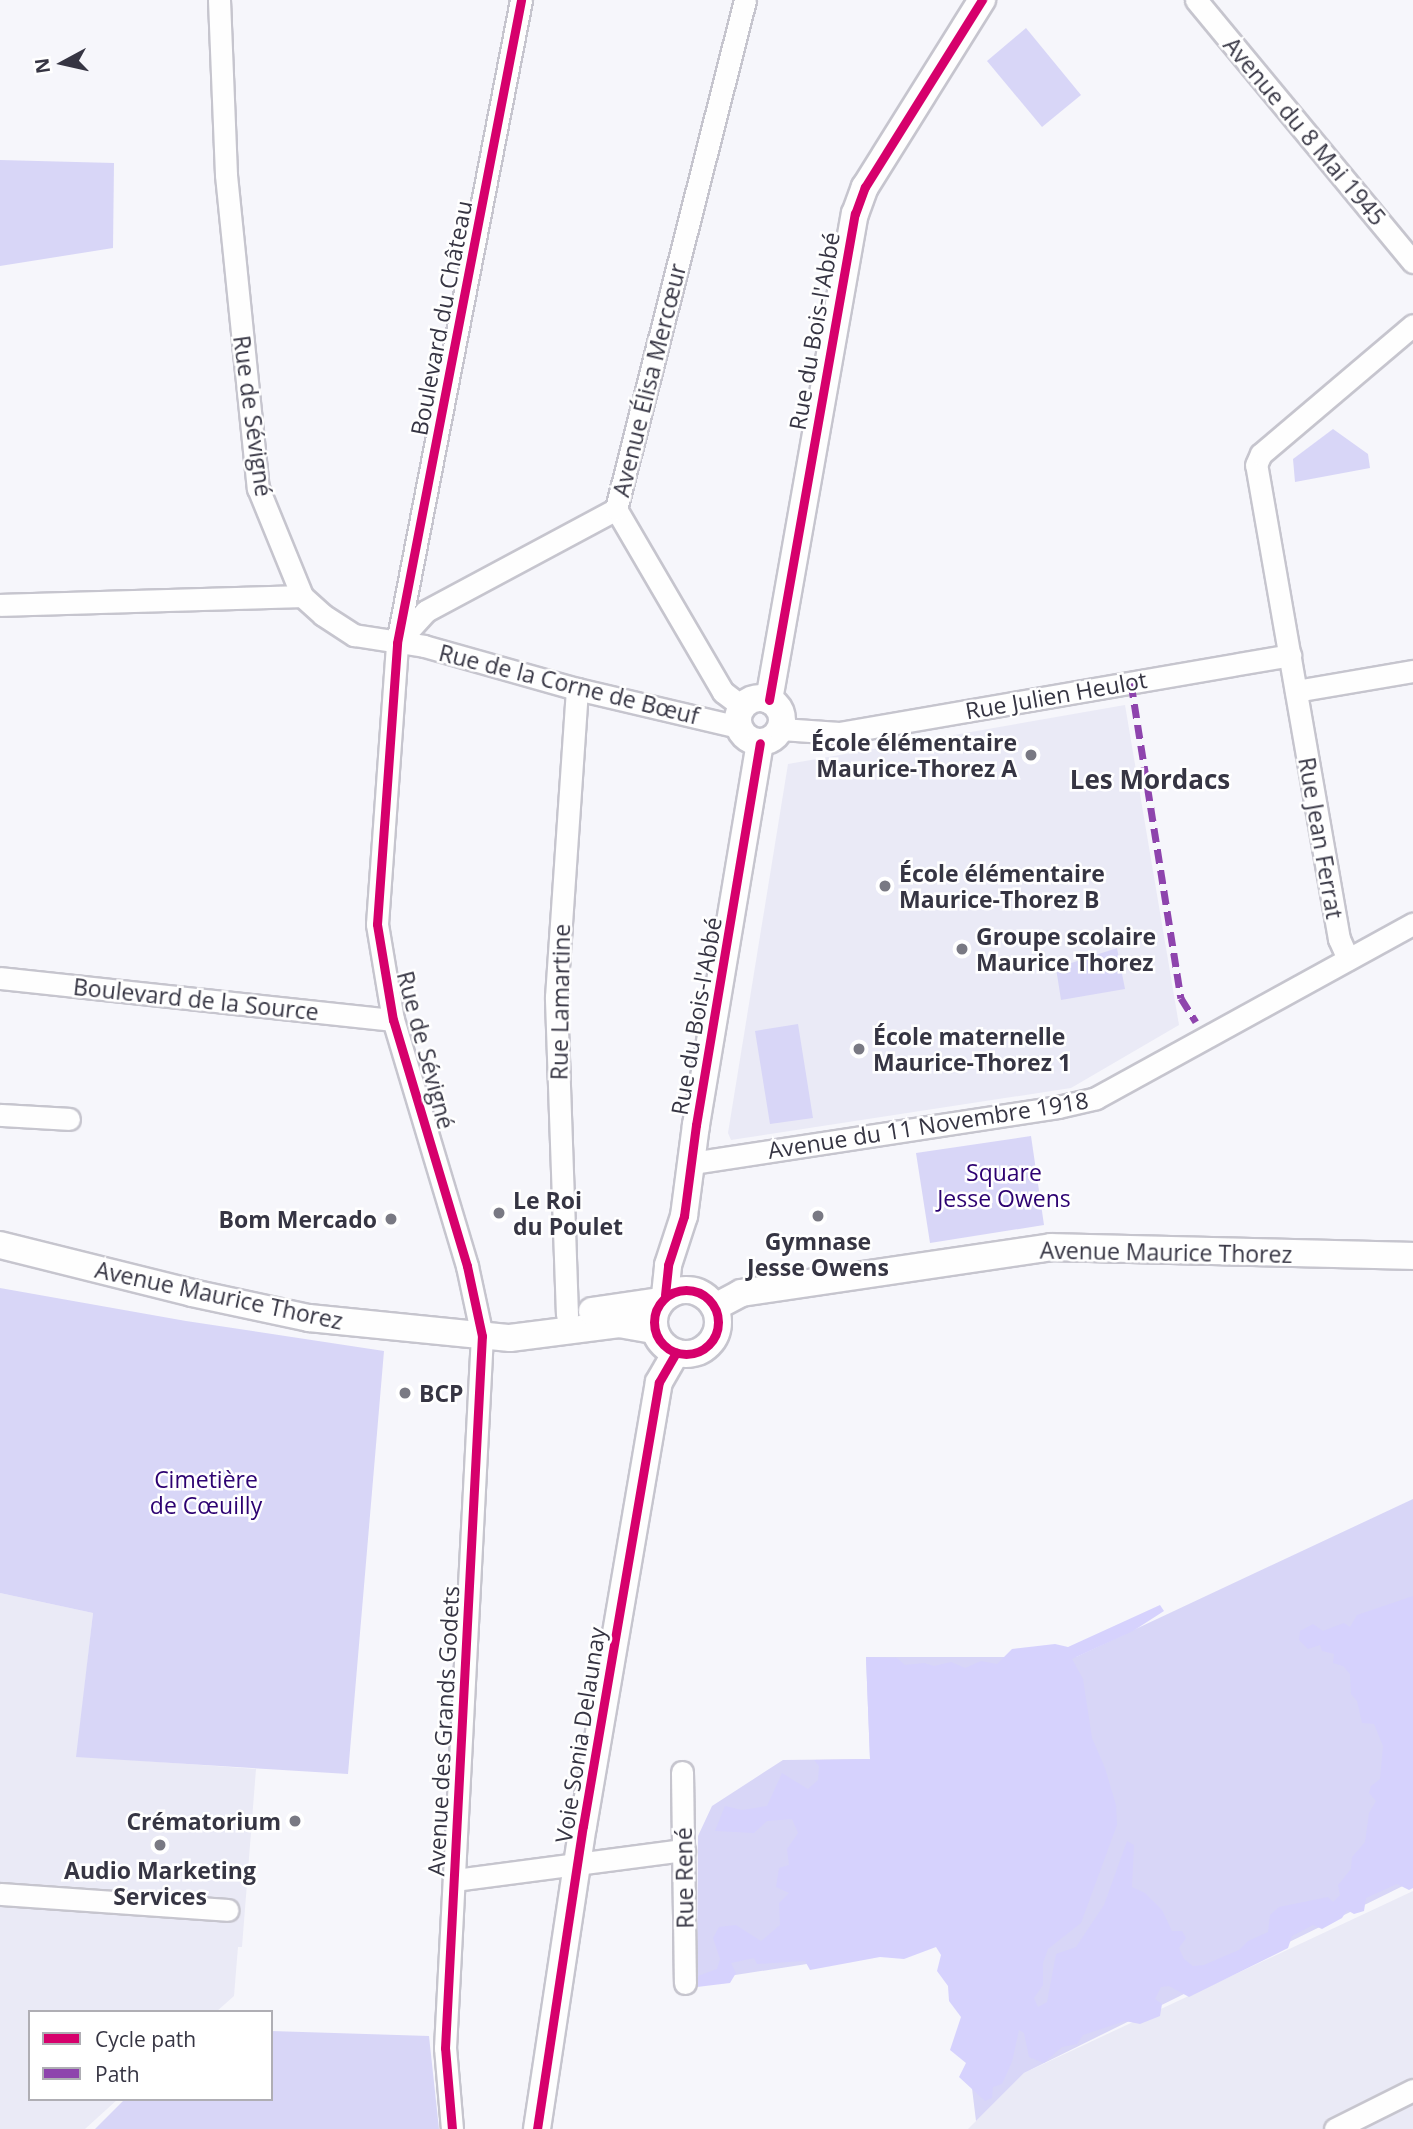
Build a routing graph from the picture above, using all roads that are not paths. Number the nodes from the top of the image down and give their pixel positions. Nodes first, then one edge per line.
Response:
1 (219, 0) edge
2 (521, 0) edge
3 (745, 0) edge
4 (982, 0) edge
5 (1196, 0) edge
6 (1413, 262) edge
7 (1413, 325) edge
8 (616, 509) junction
9 (302, 596) junction
10 (0, 604) edge
11 (397, 643) junction
12 (1290, 656) junction
13 (1413, 670) edge
14 (577, 689) junction
15 (1296, 691) junction
16 (756, 726) junction
17 (1413, 924) edge
18 (1348, 959) junction
19 (0, 978) edge
20 (393, 1020) junction
21 (0, 1115) edge
22 (69, 1119) dead end
23 (692, 1163) junction
24 (0, 1245) edge
25 (1413, 1255) edge
26 (672, 1295) junction
27 (715, 1307) junction
28 (567, 1315) junction
29 (654, 1330) junction
30 (482, 1336) junction
31 (676, 1353) junction
32 (682, 1772) dead end
33 (684, 1850) junction
34 (579, 1862) junction
35 (454, 1880) junction
36 (0, 1894) edge
37 (227, 1910) dead end
38 (685, 1983) dead end
39 (1413, 2090) edge
40 (452, 2129) edge
41 (537, 2129) edge
42 (1335, 2129) edge

1 - 9 street, Rue de Sévigné
2 - 11 street, Boulevard du Château
3 - 8 street, Avenue Élisa Mercœur
4 - 16 main road, Rue du Bois-l'Abbé
5 - 6 street, Avenue du 8 Mai 1945
7 - 12 street
8 - 11 street, Avenue Élisa Mercœur
8 - 16 street
9 - 10 street
9 - 11 street, Rue de Sévigné
11 - 14 street, Rue de la Corne de Bœuf
11 - 20 street, Rue de Sévigné
12 - 15 street
12 - 16 street, Rue Julien Heulot
13 - 15 street
14 - 16 street, Rue de la Corne de Bœuf
14 - 28 street, Rue Lamartine
15 - 18 street, Rue Jean Ferrat
16 - 23 main road, Rue du Bois-l'Abbé
17 - 18 street, Avenue du 11 Novembre 1918
18 - 23 street, Avenue du 11 Novembre 1918
19 - 20 street, Boulevard de la Source
20 - 30 street, Rue de Sévigné
21 - 22 street
23 - 26 main road, Rue du Bois-l'Abbé
24 - 30 main road, Avenue Maurice Thorez
25 - 27 main road, Avenue Maurice Thorez
26 - 27 main road
26 - 28 main road, Avenue Maurice Thorez
26 - 29 main road
27 - 31 main road
28 - 30 main road, Avenue Maurice Thorez
29 - 30 main road, Avenue Maurice Thorez
29 - 31 main road
30 - 35 street, Avenue des Grands Godets
31 - 34 main road, Voie Sonia Delaunay
32 - 33 street, Rue René
33 - 34 street
33 - 38 street, Rue René
34 - 35 street
34 - 41 main road, Voie Sonia Delaunay
35 - 40 street, Avenue des Grands Godets
36 - 37 street
39 - 42 street

